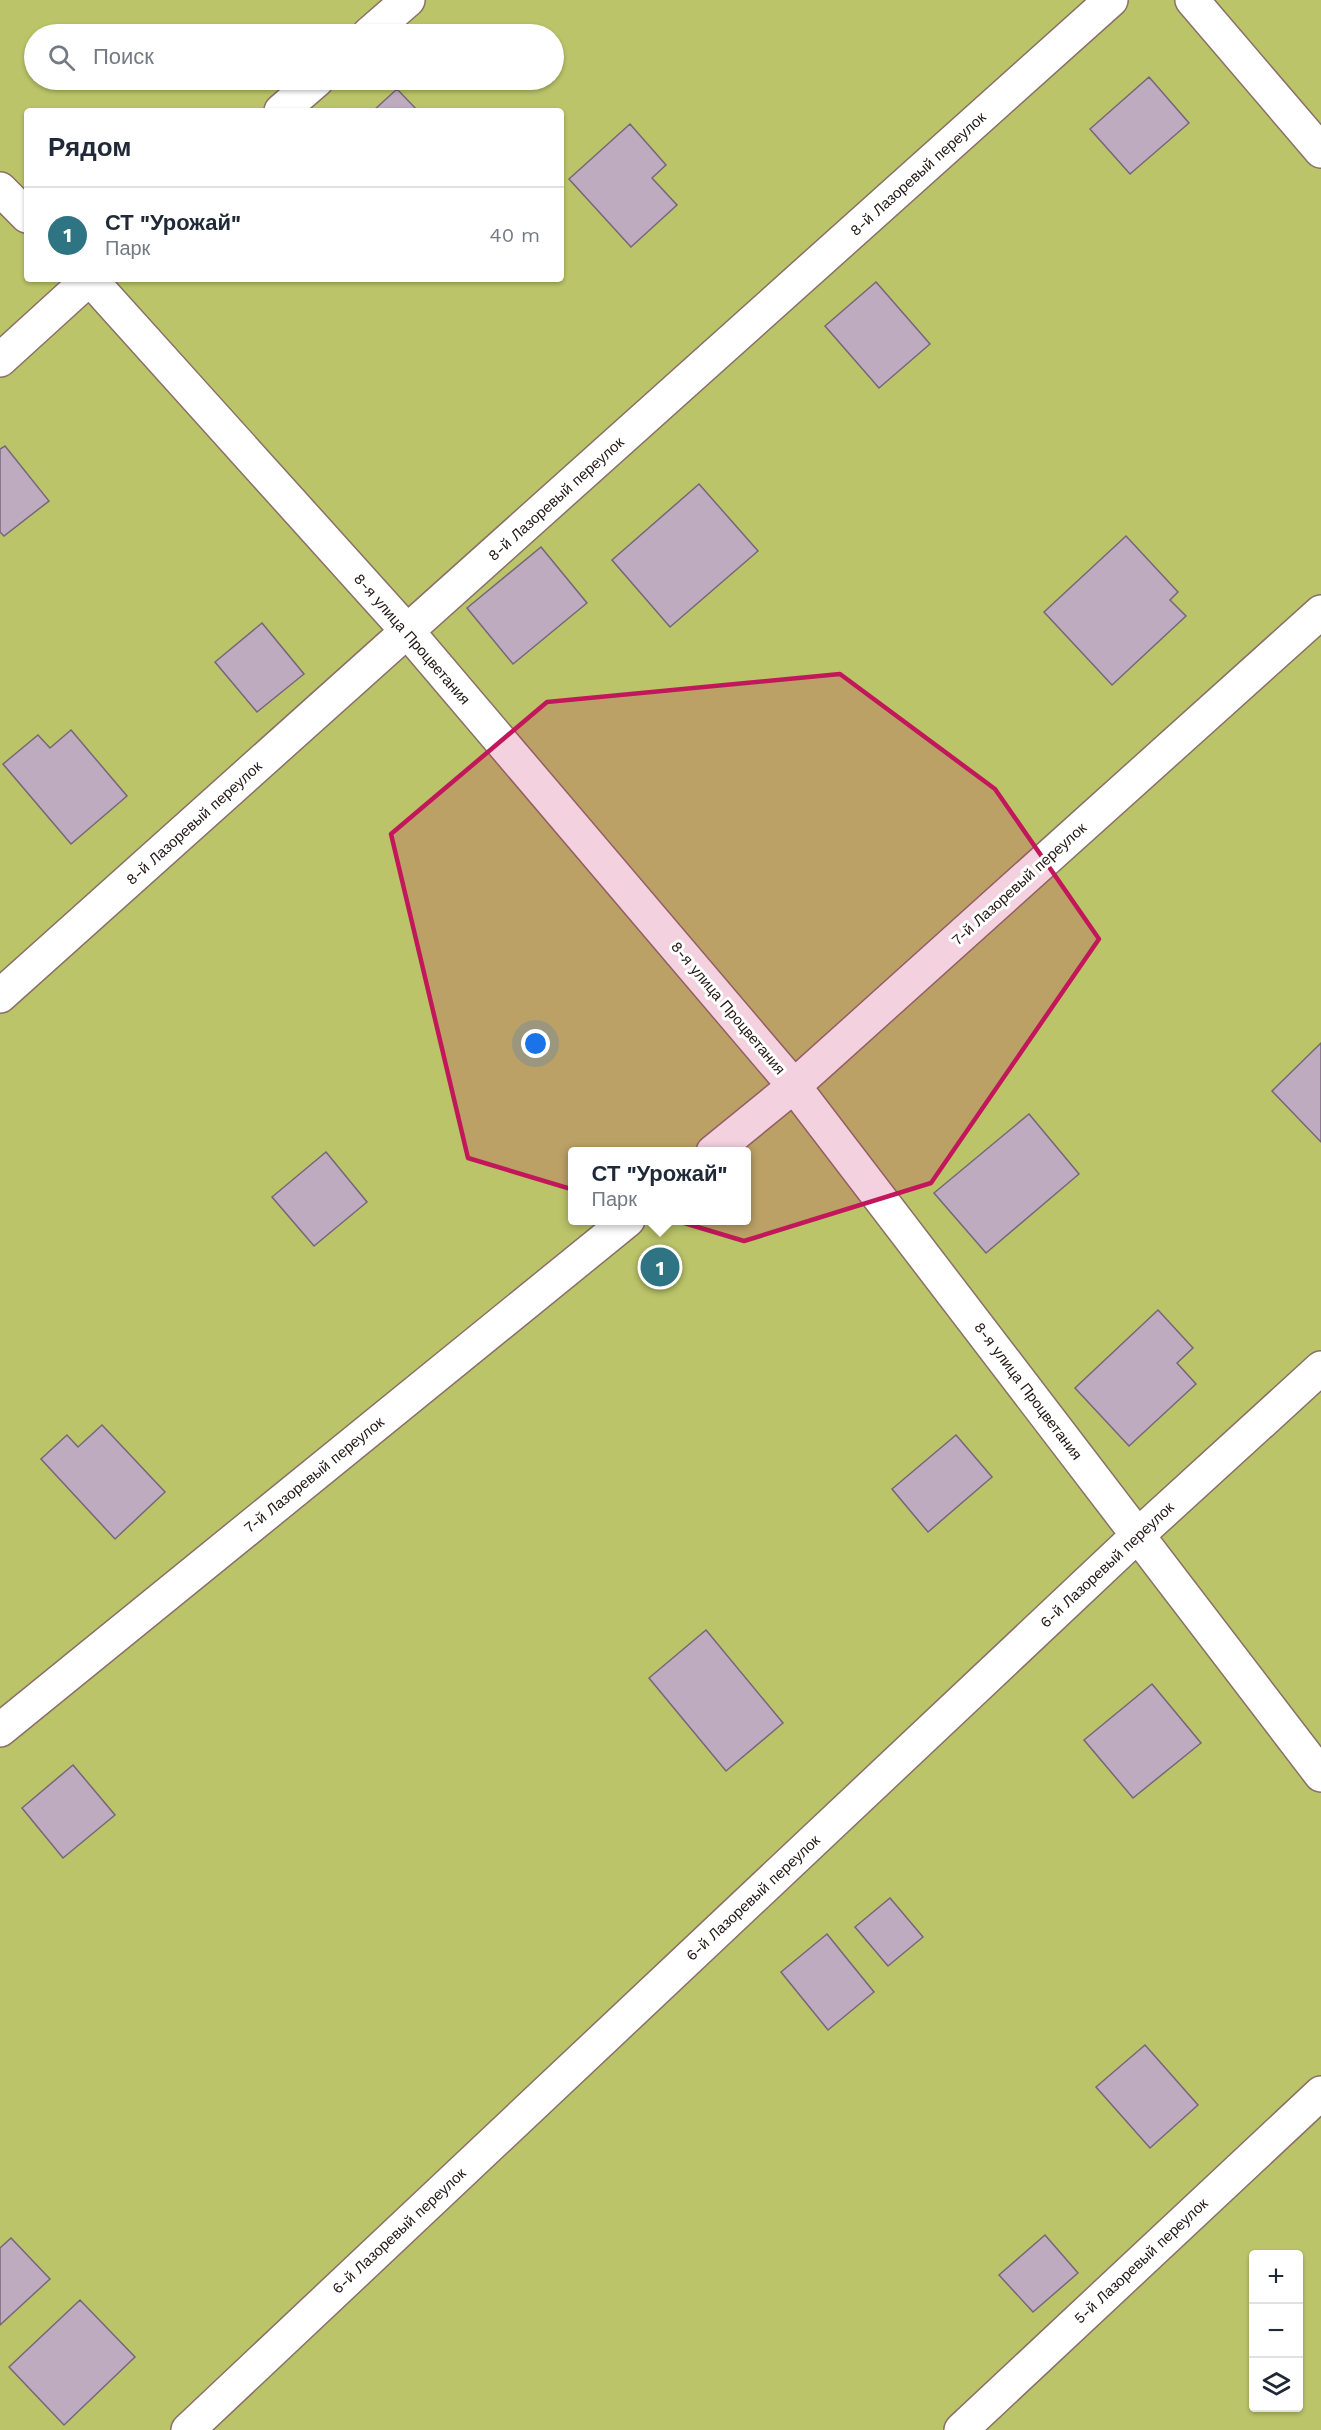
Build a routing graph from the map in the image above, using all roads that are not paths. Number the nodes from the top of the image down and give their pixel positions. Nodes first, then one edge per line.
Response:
1 (408, 0) edge
2 (1111, 0) edge
3 (1192, 0) edge
4 (380, 24) edge
5 (305, 90) edge
6 (284, 108) edge
7 (1321, 151) edge
8 (0, 189) edge
9 (24, 213) edge
10 (86, 282) edge
11 (92, 282) edge
12 (0, 360) edge
13 (1321, 612) edge
14 (408, 632) junction
15 (0, 996) edge
16 (794, 1086) junction
17 (719, 1147) edge
18 (623, 1225) edge
19 (1321, 1368) edge
20 (1138, 1535) junction
21 (0, 1730) edge
22 (1321, 1775) edge
23 (1321, 2093) edge
24 (188, 2430) edge
25 (961, 2430) edge

1 - 4 lane
2 - 14 lane, 8-й Лазоревый переулок
3 - 7 lane
5 - 6 lane
8 - 9 lane
10 - 12 lane
11 - 14 lane, 8-я улица Процветания
13 - 16 lane, 7-й Лазоревый переулок
14 - 15 lane, 8-й Лазоревый переулок
14 - 16 lane, 8-я улица Процветания
16 - 17 lane, 7-й Лазоревый переулок
16 - 20 lane, 8-я улица Процветания
18 - 21 lane, 7-й Лазоревый переулок
19 - 20 lane, 6-й Лазоревый переулок
20 - 22 lane, 8-я улица Процветания
20 - 24 lane, 6-й Лазоревый переулок
23 - 25 lane, 5-й Лазоревый переулок

